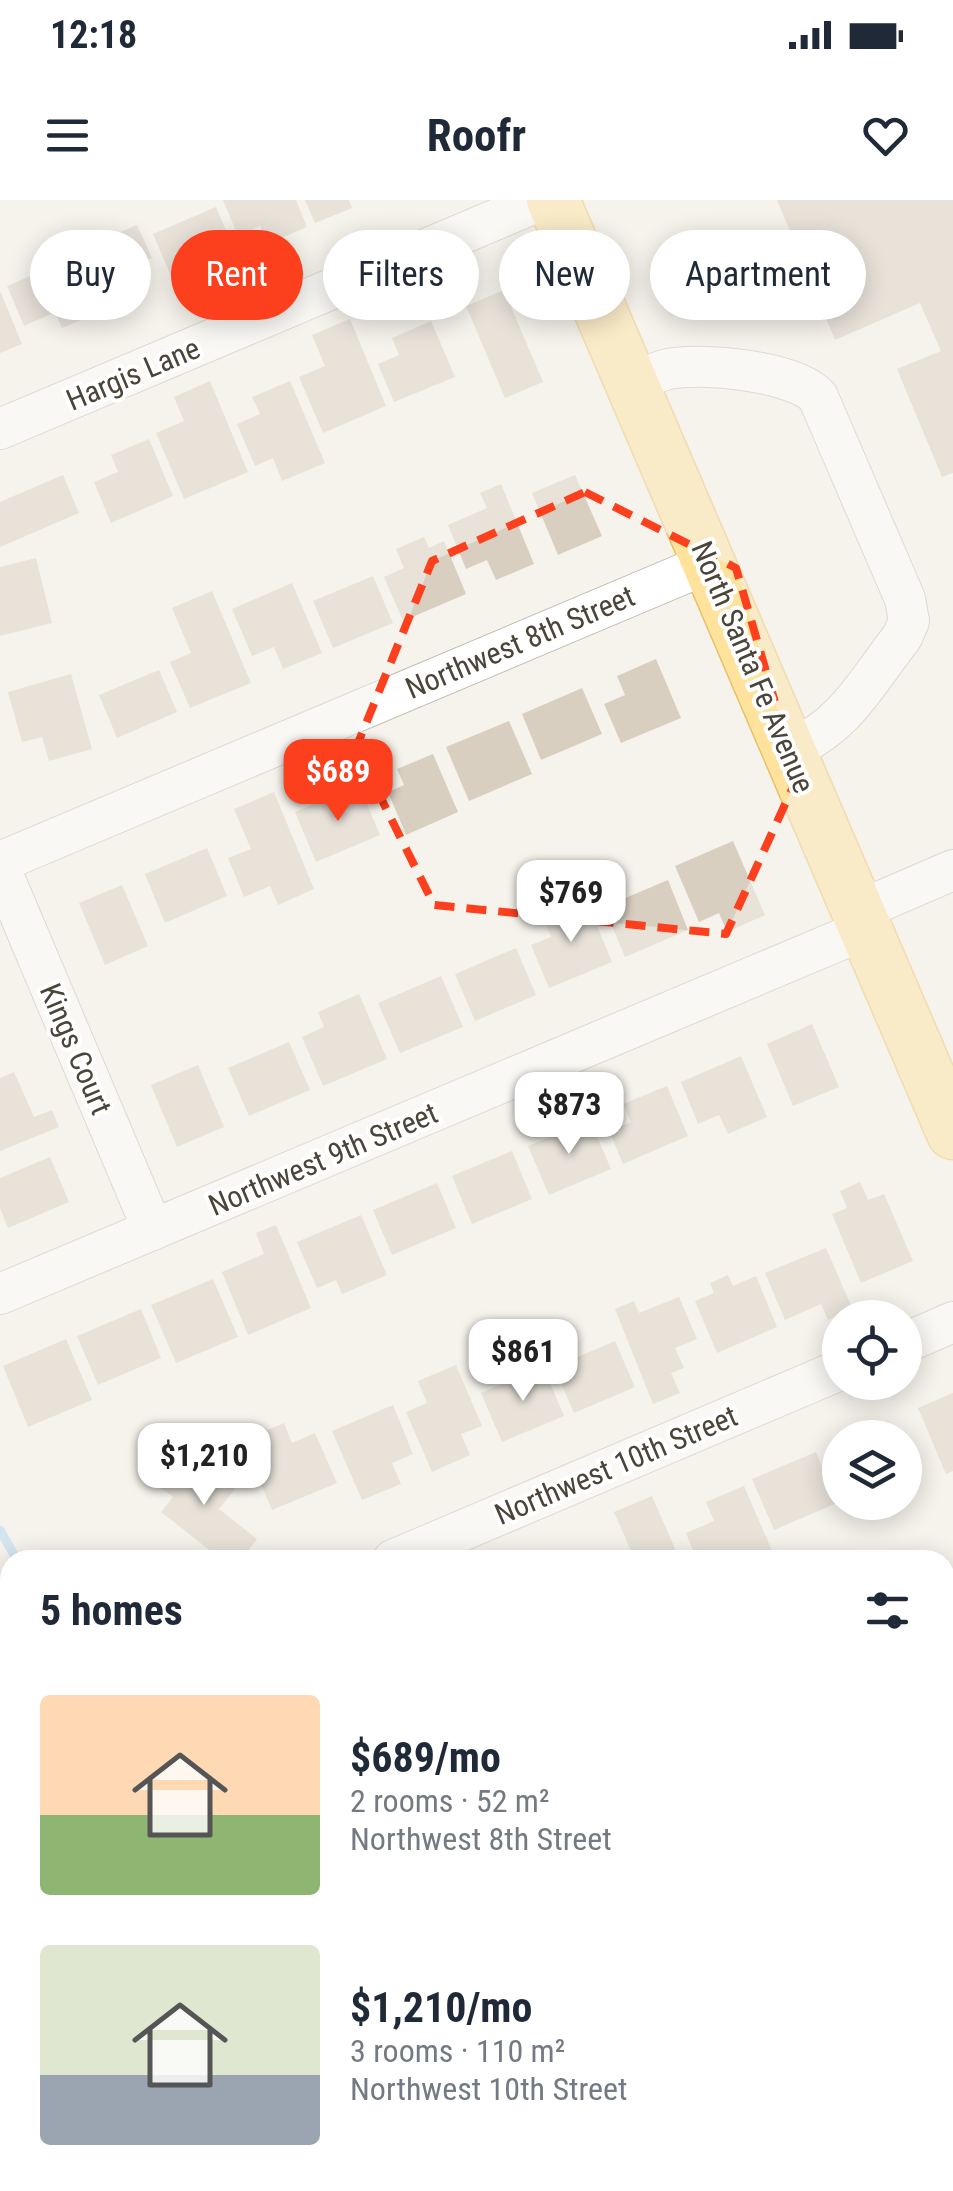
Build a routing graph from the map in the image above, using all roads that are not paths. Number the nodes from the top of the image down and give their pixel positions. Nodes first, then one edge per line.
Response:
1 (542, 200) edge
2 (553, 200) edge
3 (632, 383) junction
4 (0, 429) edge
5 (709, 563) junction
6 (789, 750) junction
7 (0, 865) edge
8 (953, 870) edge
9 (862, 920) junction
10 (943, 1081) edge
11 (953, 1133) edge
12 (153, 1230) junction
13 (0, 1294) edge
14 (953, 1322) edge
15 (922, 1336) edge
16 (822, 1378) edge
17 (417, 1550) edge

1 - 4 street, Hargis Lane
2 - 3 main road, North Santa Fe Avenue
3 - 5 main road, North Santa Fe Avenue
3 - 6 street
5 - 6 main road, North Santa Fe Avenue
5 - 7 street, Northwest 8th Street
6 - 9 main road, North Santa Fe Avenue
7 - 12 street, Kings Court
8 - 9 street, Northwest 9th Street
9 - 10 main road, North Santa Fe Avenue
9 - 12 street, Northwest 9th Street
10 - 11 main road, North Santa Fe Avenue
12 - 13 street, Northwest 9th Street
14 - 15 street
16 - 17 street, Northwest 10th Street

